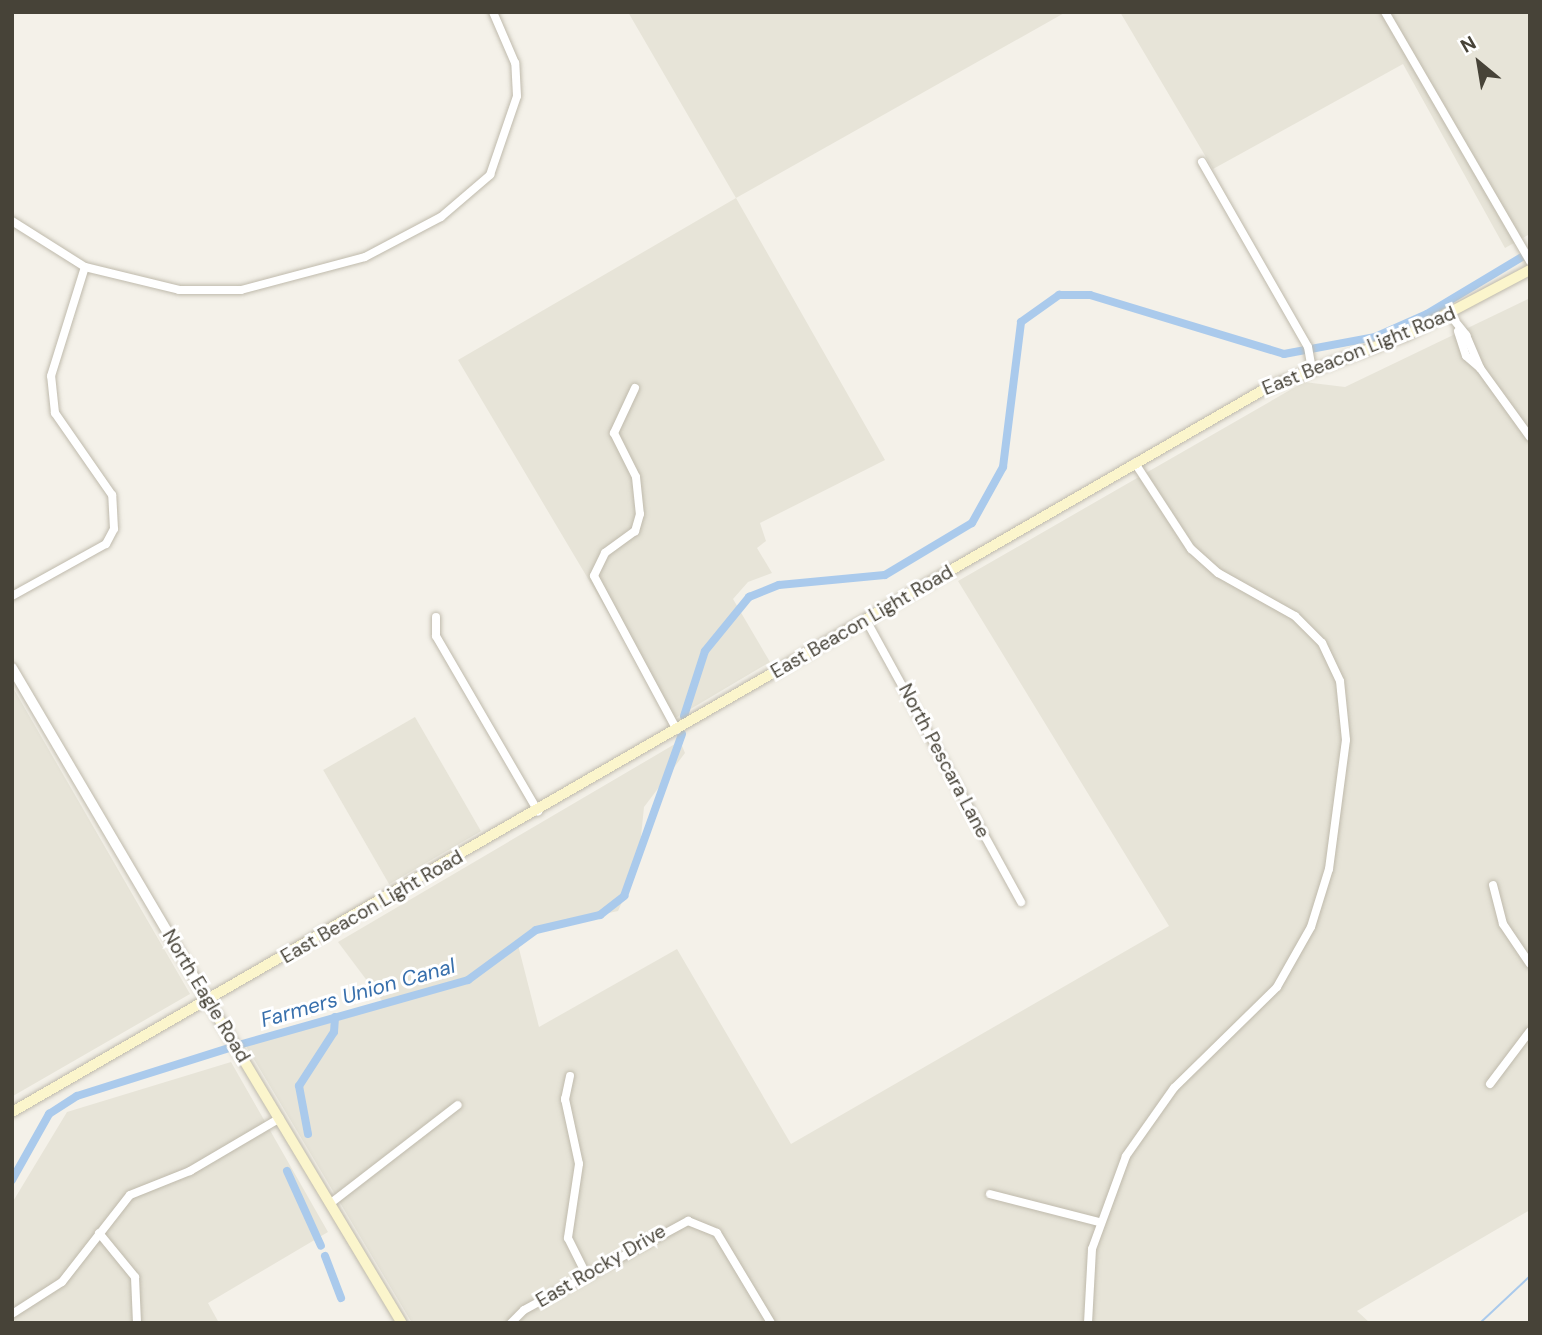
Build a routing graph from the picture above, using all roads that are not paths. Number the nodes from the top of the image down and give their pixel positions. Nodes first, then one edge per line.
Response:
1 (493, 12) edge
2 (1385, 12) edge
3 (1202, 162) dead end
4 (12, 221) edge
5 (1527, 257) edge
6 (85, 267) junction
7 (1530, 270) edge
8 (1450, 315) junction
9 (1311, 369) junction
10 (635, 388) dead end
11 (1530, 437) edge
12 (1135, 463) junction
13 (12, 596) edge
14 (436, 617) dead end
15 (866, 620) junction
16 (12, 668) edge
17 (677, 730) junction
18 (538, 811) junction
19 (1493, 885) dead end
20 (1021, 902) dead end
21 (1530, 964) edge
22 (207, 999) junction
23 (1530, 1031) edge
24 (570, 1076) dead end
25 (1490, 1084) dead end
26 (458, 1105) dead end
27 (12, 1112) edge
28 (280, 1118) junction
29 (990, 1194) dead end
30 (331, 1203) junction
31 (1099, 1222) junction
32 (99, 1233) junction
33 (586, 1274) junction
34 (12, 1314) edge
35 (136, 1323) edge
36 (402, 1323) edge
37 (511, 1323) edge
38 (771, 1323) edge
39 (1088, 1323) edge

1 - 6 street
2 - 5 street
3 - 9 street
4 - 6 street
6 - 13 street
7 - 8 main road, East Beacon Light Road
8 - 9 main road, East Beacon Light Road
8 - 11 street
9 - 12 main road, East Beacon Light Road
10 - 17 street
12 - 15 main road, East Beacon Light Road
12 - 31 street
14 - 18 street
15 - 17 main road, East Beacon Light Road
15 - 20 street, North Pescara Lane
16 - 22 street, North Eagle Road
17 - 18 main road, East Beacon Light Road
18 - 22 main road, East Beacon Light Road
19 - 21 street
22 - 27 main road, East Beacon Light Road
22 - 28 main road, North Eagle Road
23 - 25 street
24 - 33 street
26 - 30 street
28 - 30 main road, North Eagle Road
28 - 32 street
29 - 31 street
30 - 36 main road, North Eagle Road
31 - 39 street
32 - 34 street
32 - 35 street
33 - 37 street, East Rocky Drive
33 - 38 street, East Rocky Drive

